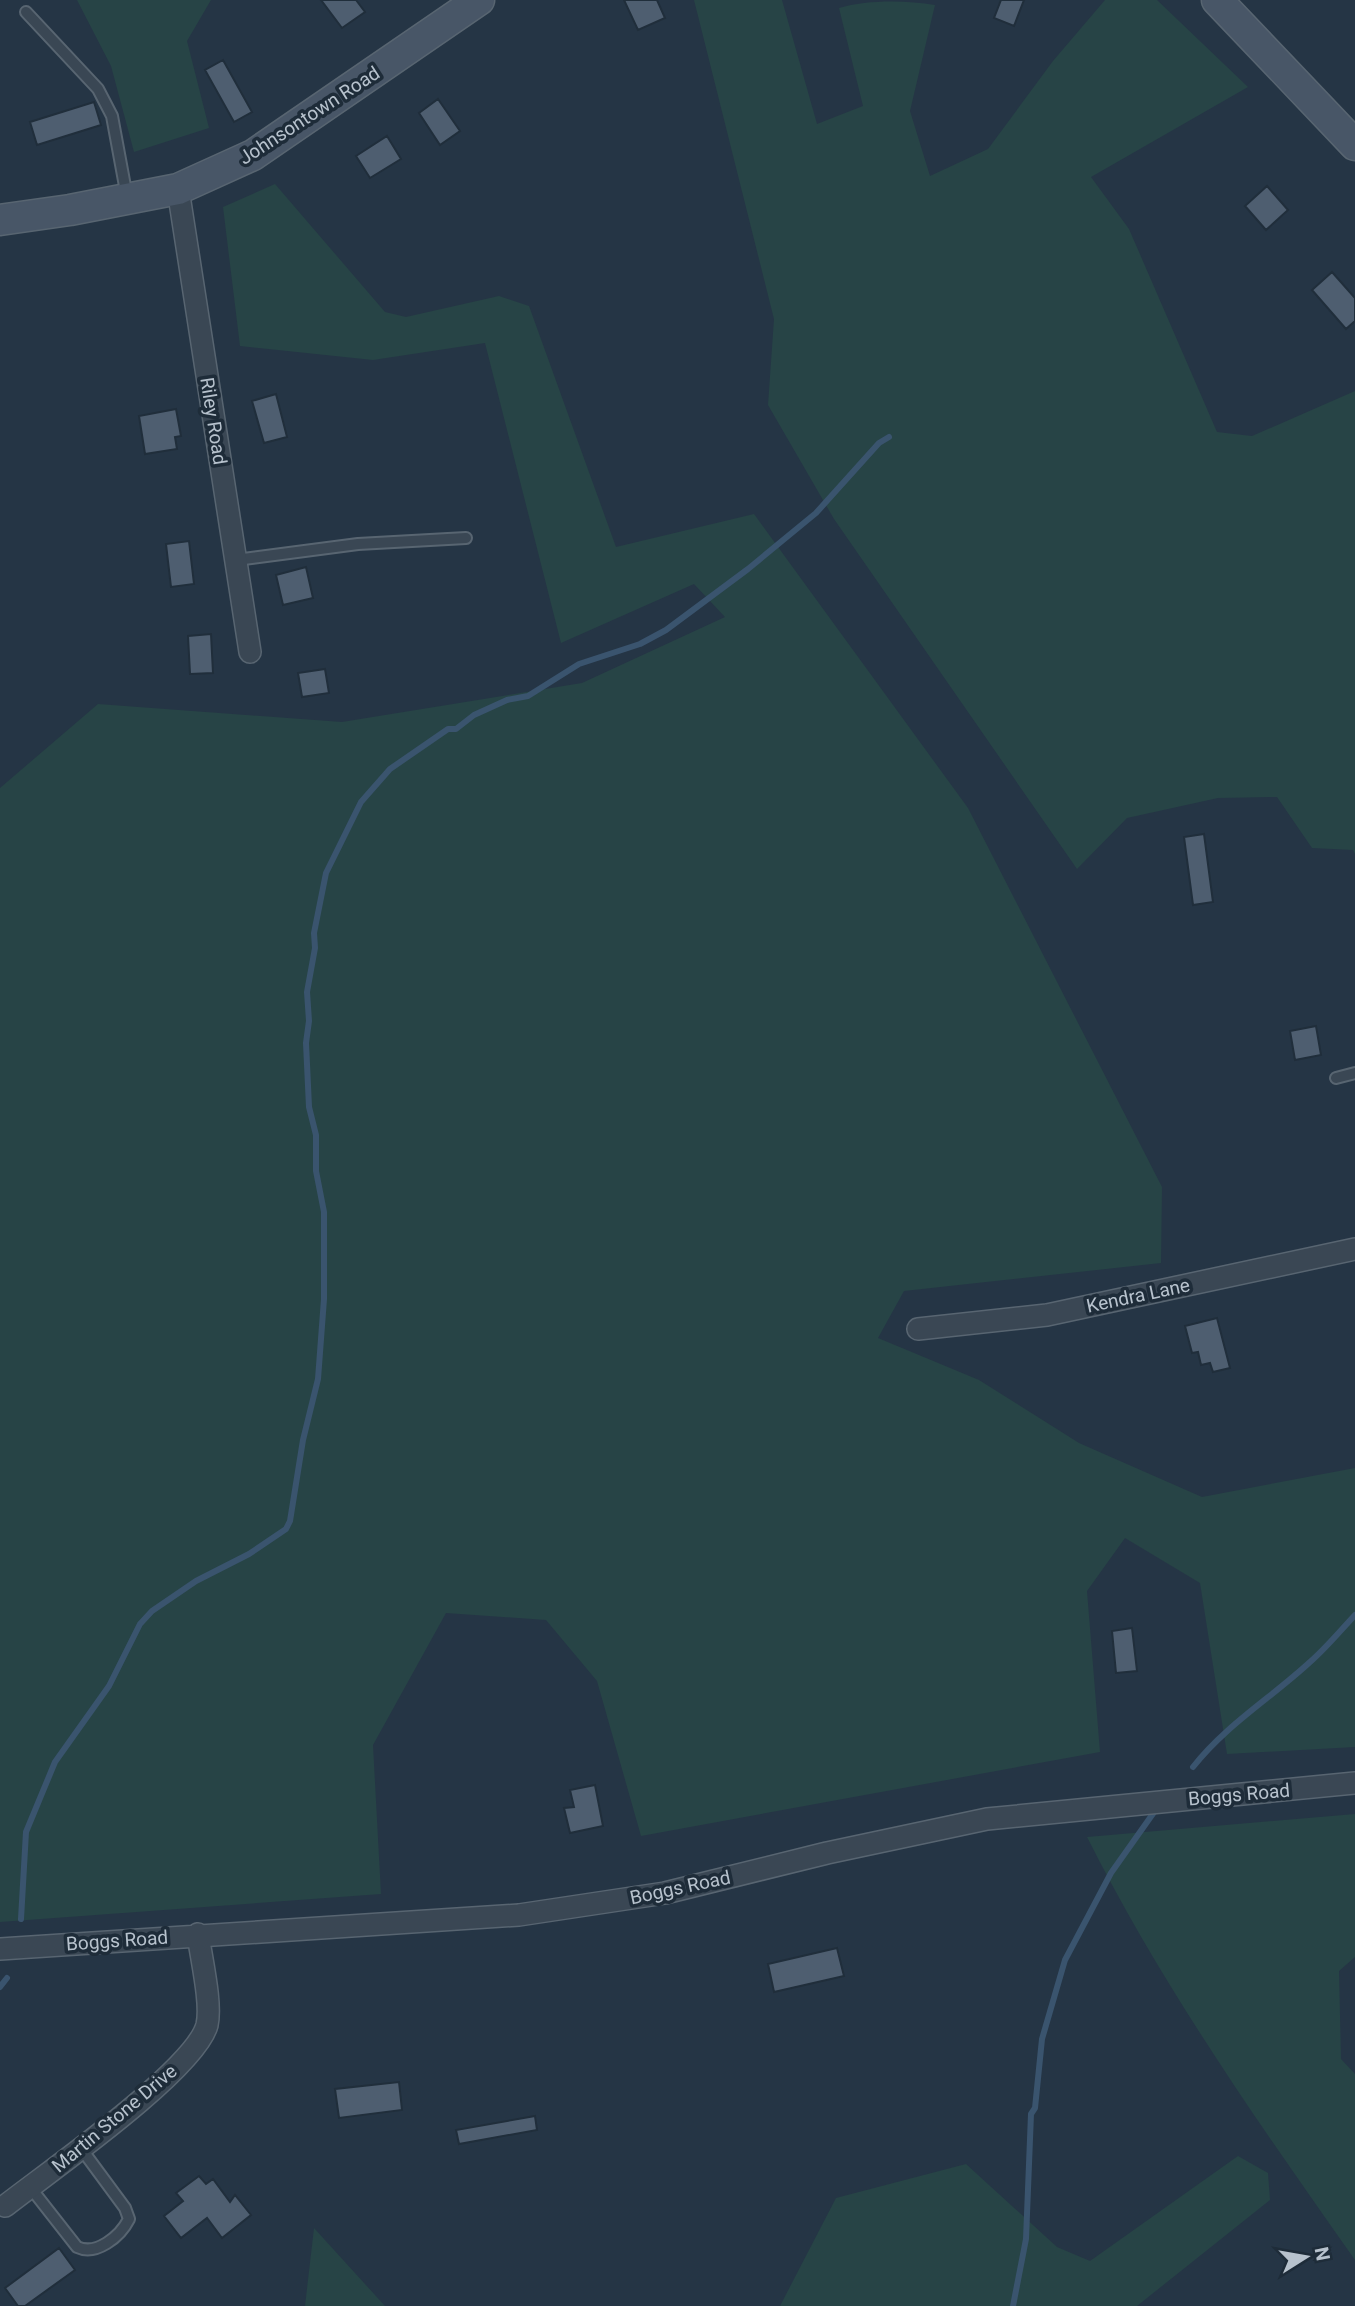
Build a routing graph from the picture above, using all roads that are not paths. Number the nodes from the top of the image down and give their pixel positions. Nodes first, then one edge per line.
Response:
1 (479, 0) edge
2 (1217, 0) edge
3 (26, 12) dead end
4 (1355, 145) edge
5 (178, 189) junction
6 (127, 199) junction
7 (0, 220) edge
8 (466, 538) dead end
9 (236, 560) junction
10 (250, 652) dead end
11 (1355, 1073) edge
12 (1336, 1078) dead end
13 (1355, 1249) edge
14 (918, 1329) dead end
15 (1355, 1783) edge
16 (198, 1934) junction
17 (0, 1949) edge
18 (80, 2147) junction
19 (30, 2187) junction
20 (5, 2206) dead end

1 - 5 street, Johnsontown Road
2 - 4 street
3 - 6 lane
5 - 6 street, Johnsontown Road
5 - 9 street, Riley Road
6 - 7 street, Johnsontown Road
8 - 9 lane
9 - 10 street, Riley Road
11 - 12 lane
13 - 14 street, Kendra Lane
15 - 16 street, Boggs Road
16 - 17 street, Boggs Road
16 - 18 street, Martin Stone Drive
18 - 19 street, Martin Stone Drive
18 - 19 lane
19 - 20 street, Martin Stone Drive

